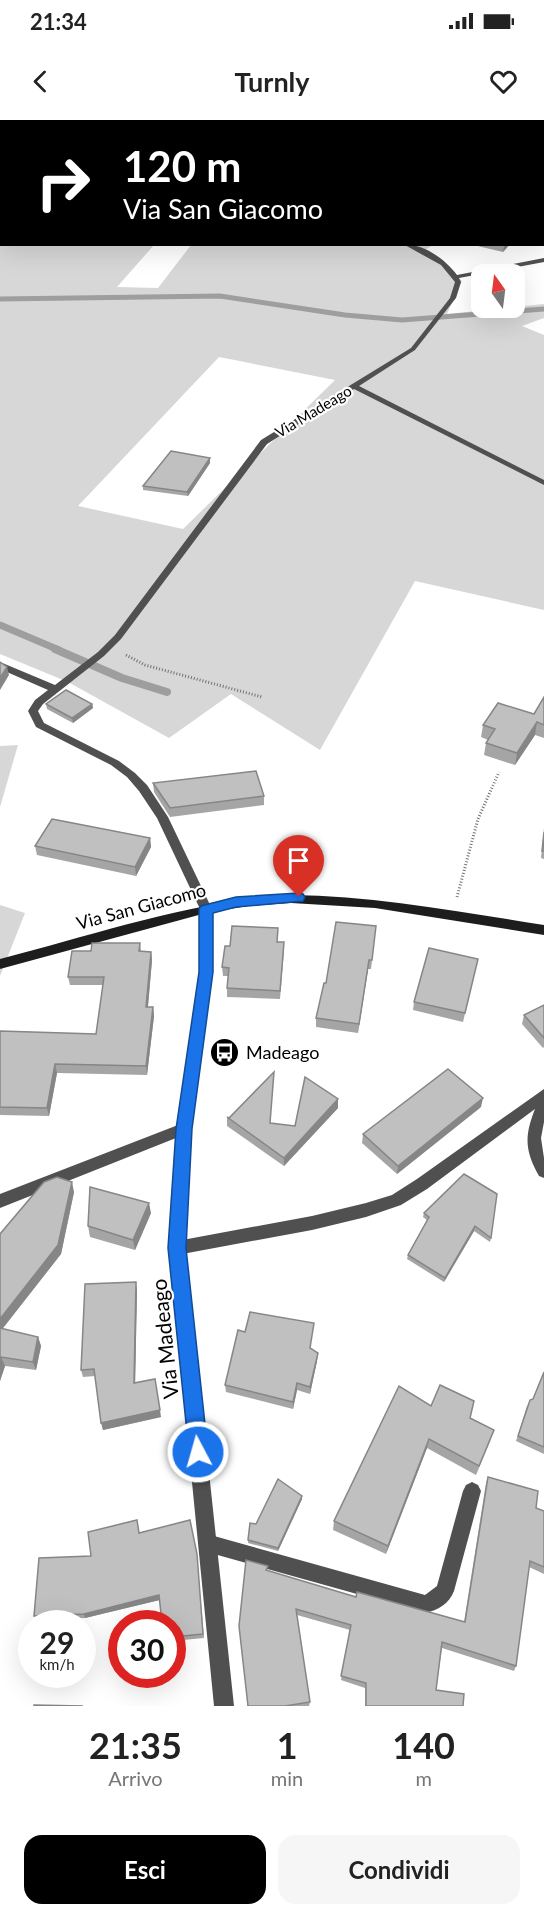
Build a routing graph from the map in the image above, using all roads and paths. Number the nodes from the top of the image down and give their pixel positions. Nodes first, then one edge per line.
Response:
1 (410, 246) edge
2 (544, 260) edge
3 (456, 277) junction
4 (354, 386) junction
5 (544, 483) edge
6 (118, 637) junction
7 (0, 664) edge
8 (56, 689) junction
9 (262, 697) dead end
10 (499, 772) dead end
11 (206, 909) junction
12 (452, 915) junction
13 (544, 930) edge
14 (0, 964) edge
15 (544, 1095) edge
16 (544, 1103) edge
17 (184, 1129) junction
18 (544, 1172) edge
19 (0, 1201) edge
20 (177, 1248) junction
21 (472, 1491) dead end
22 (207, 1543) junction
23 (224, 1706) edge

1 - 3 street
2 - 3 street
3 - 4 street, Via Madeago
4 - 5 street
4 - 6 street, Via Madeago
6 - 8 street, Via Madeago
6 - 9 path
7 - 8 street
8 - 11 street, Via Madeago
10 - 12 path
11 - 12 street, Via San Giacomo
11 - 14 street, Via San Giacomo
11 - 17 street, Via Madeago
12 - 13 street, Via San Giacomo
15 - 20 street
16 - 18 street
17 - 19 street
17 - 20 street, Via Madeago
20 - 22 street, Via Madeago
21 - 22 street
22 - 23 street, Via Madeago

